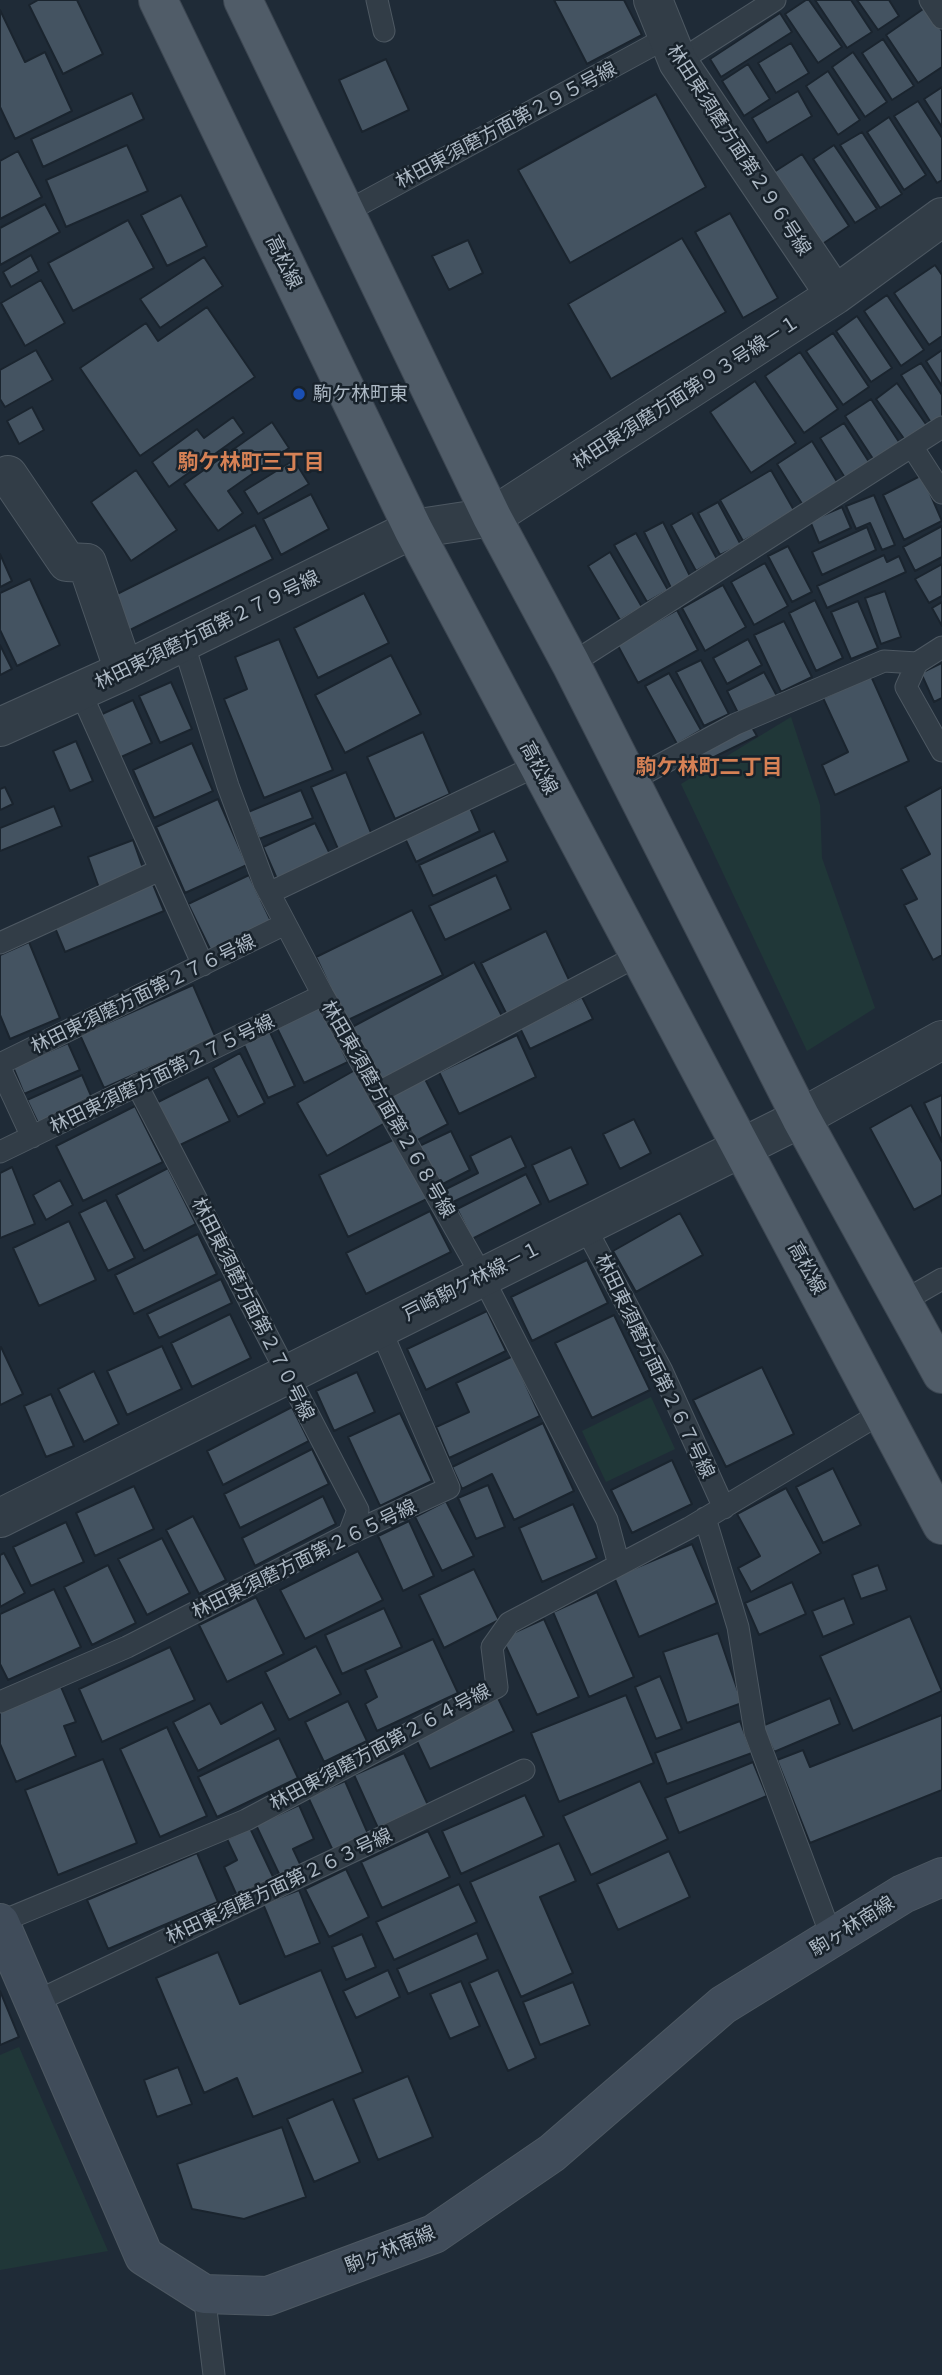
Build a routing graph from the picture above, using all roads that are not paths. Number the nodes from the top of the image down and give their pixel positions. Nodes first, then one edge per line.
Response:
1 (158, 0) edge
2 (243, 0) edge
3 (377, 0) edge
4 (653, 0) edge
5 (775, 0) edge
6 (930, 0) edge
7 (942, 18) edge
8 (384, 31) dead end
9 (672, 50) junction
10 (346, 212) junction
11 (942, 217) edge
12 (835, 295) junction
13 (942, 426) edge
14 (913, 448) junction
15 (3, 472) edge
16 (942, 493) edge
17 (492, 517) junction
18 (413, 529) junction
19 (183, 642) junction
20 (942, 647) edge
21 (917, 663) junction
22 (571, 664) junction
23 (124, 671) junction
24 (80, 691) junction
25 (0, 727) edge
26 (942, 751) edge
27 (538, 765) junction
28 (631, 781) junction
29 (160, 870) junction
30 (269, 893) junction
31 (285, 924) junction
32 (0, 943) edge
33 (639, 955) junction
34 (203, 965) junction
35 (323, 995) junction
36 (942, 1040) edge
37 (0, 1066) edge
38 (137, 1085) junction
39 (379, 1092) junction
40 (801, 1118) junction
41 (32, 1137) junction
42 (740, 1146) junction
43 (0, 1152) edge
44 (584, 1225) junction
45 (482, 1276) junction
46 (942, 1279) edge
47 (901, 1303) junction
48 (380, 1328) junction
49 (286, 1374) junction
50 (942, 1374) edge
51 (883, 1412) junction
52 (724, 1507) junction
53 (0, 1518) edge
54 (705, 1518) junction
55 (942, 1525) edge
56 (349, 1534) junction
57 (619, 1565) junction
58 (0, 1702) edge
59 (524, 1770) dead end
60 (942, 1877) edge
61 (0, 1923) edge
62 (832, 1938) junction
63 (35, 2002) junction
64 (204, 2294) junction
65 (214, 2375) edge

1 - 18 main road, 高松線
2 - 10 main road
3 - 8 lane
4 - 9 street, 林田東須磨方面第２９６号線
5 - 9 lane, 林田東須磨方面第２９５号線
6 - 7 lane
9 - 10 lane, 林田東須磨方面第２９５号線
9 - 12 street, 林田東須磨方面第２９６号線
10 - 17 main road
11 - 12 street, 林田東須磨方面第９３号線－１
12 - 17 street, 林田東須磨方面第９３号線－１
13 - 14 lane
14 - 16 lane
14 - 22 lane
15 - 23 street
17 - 18 street, 林田東須磨方面第９３号線－１
17 - 22 main road
18 - 19 street, 林田東須磨方面第２７９号線
18 - 27 main road, 高松線
19 - 23 street, 林田東須磨方面第２７９号線
19 - 30 lane, 林田東須磨方面第２６８号線
20 - 21 lane
21 - 26 lane
21 - 28 lane
22 - 28 main road
23 - 24 street, 林田東須磨方面第２７９号線
24 - 25 street, 林田東須磨方面第２７９号線
24 - 29 lane
27 - 30 lane
27 - 33 main road, 高松線
28 - 40 main road
29 - 32 lane
29 - 34 lane
30 - 31 lane, 林田東須磨方面第２６８号線
31 - 34 lane, 林田東須磨方面第２７６号線
31 - 35 lane, 林田東須磨方面第２６８号線
33 - 39 lane
33 - 42 main road, 高松線
34 - 37 lane, 林田東須磨方面第２７６号線
35 - 38 lane, 林田東須磨方面第２７５号線
35 - 39 lane, 林田東須磨方面第２６８号線
36 - 40 street, 戸崎駒ケ林線－１
37 - 41 lane
38 - 41 lane, 林田東須磨方面第２７５号線
38 - 49 lane, 林田東須磨方面第２７０号線
39 - 45 lane, 林田東須磨方面第２６８号線
40 - 42 street, 戸崎駒ケ林線－１
40 - 47 main road
41 - 43 lane, 林田東須磨方面第２７５号線
42 - 44 street, 戸崎駒ケ林線－１
42 - 51 main road, 高松線
44 - 45 street, 戸崎駒ケ林線－１
44 - 52 lane, 林田東須磨方面第２６７号線
45 - 48 street, 戸崎駒ケ林線－１
45 - 57 lane, 林田東須磨方面第２６８号線
46 - 47 lane
47 - 50 main road
48 - 49 street, 戸崎駒ケ林線－１
48 - 56 lane, 林田東須磨方面第２６５号線
49 - 53 street, 戸崎駒ケ林線－１
49 - 56 lane, 林田東須磨方面第２７０号線
51 - 52 lane, 林田東須磨方面第２６４号線
51 - 55 main road, 高松線
52 - 54 lane, 林田東須磨方面第２６４号線
54 - 57 lane, 林田東須磨方面第２６４号線
54 - 62 lane
56 - 58 lane, 林田東須磨方面第２６５号線
57 - 61 lane, 林田東須磨方面第２６４号線
59 - 63 lane, 林田東須磨方面第２６３号線
60 - 62 street, 駒ヶ林南線
61 - 63 street
62 - 64 street, 駒ヶ林南線
63 - 64 street
64 - 65 lane

